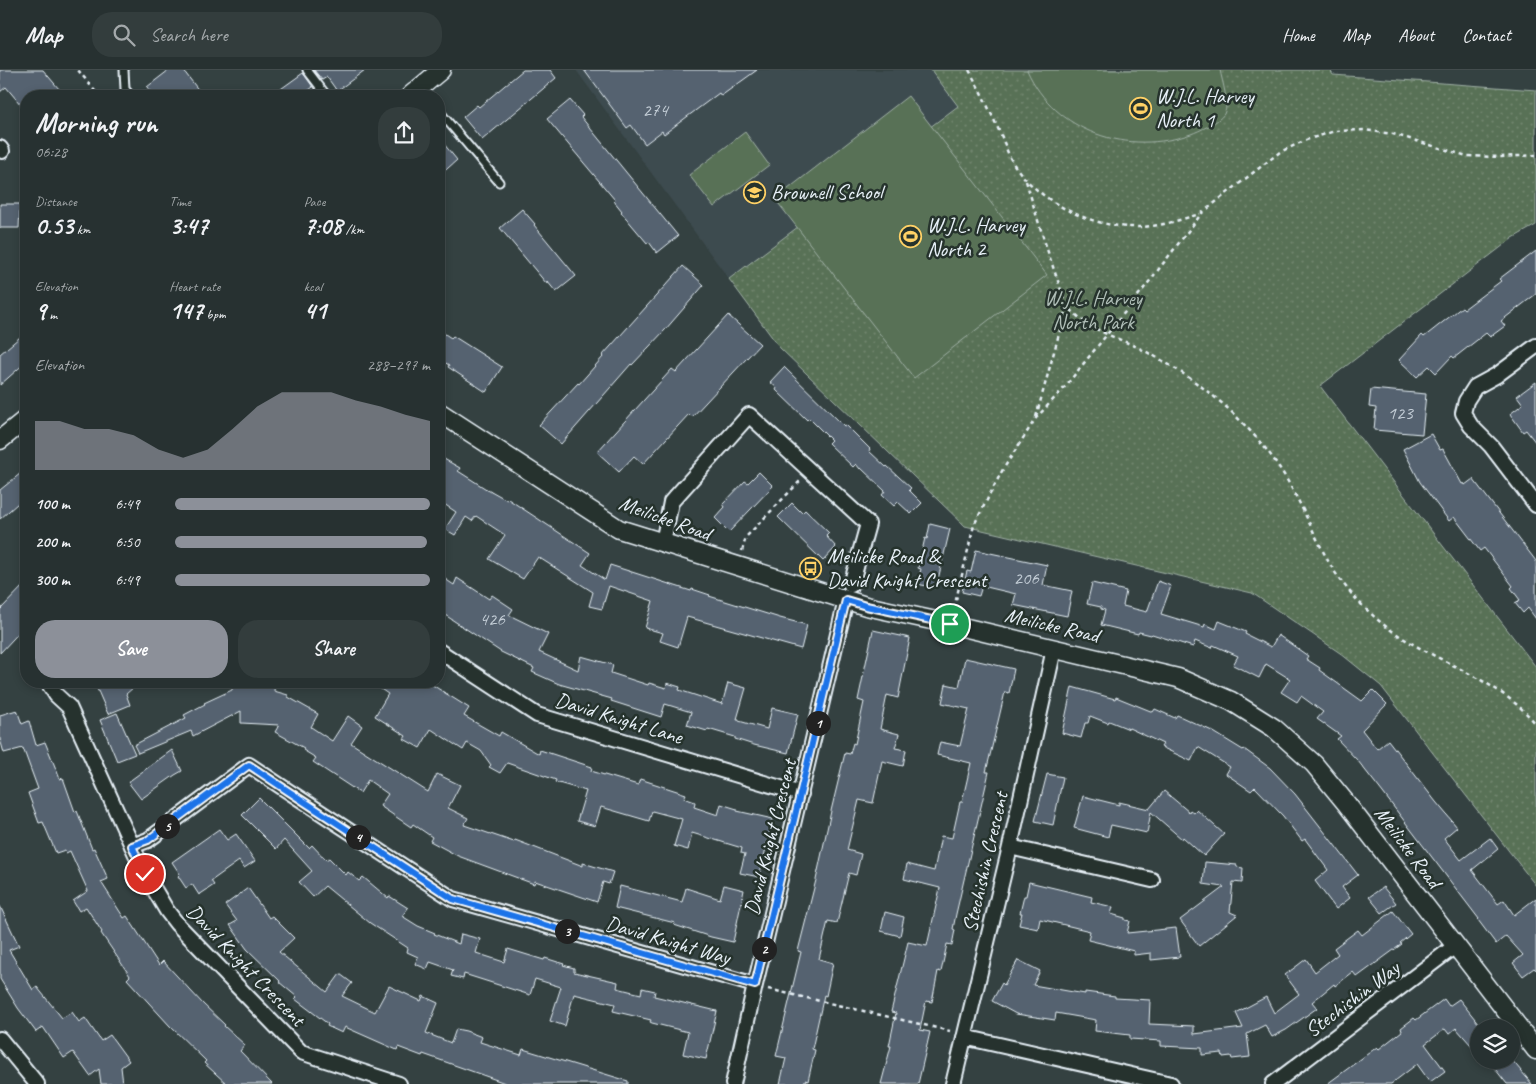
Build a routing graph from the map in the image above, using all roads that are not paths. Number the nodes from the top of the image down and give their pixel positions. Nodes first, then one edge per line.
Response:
1 (124, 70) edge
2 (307, 70) edge
3 (441, 70) edge
4 (126, 90) edge
5 (323, 90) edge
6 (420, 90) edge
7 (445, 118) edge
8 (499, 182) dead end
9 (1536, 346) edge
10 (445, 416) edge
11 (20, 424) edge
12 (0, 440) edge
13 (1536, 505) edge
14 (662, 543) junction
15 (849, 592) junction
16 (1054, 649) junction
17 (445, 655) edge
18 (52, 688) edge
19 (801, 794) junction
20 (132, 846) junction
21 (1010, 847) junction
22 (1152, 880) dead end
23 (1456, 946) junction
24 (755, 985) junction
25 (964, 1037) junction
26 (0, 1039) edge
27 (1536, 1050) edge
28 (37, 1084) edge
29 (399, 1084) edge
30 (733, 1084) edge
31 (953, 1084) edge
32 (1171, 1084) edge
33 (1272, 1084) edge

1 - 4 lane
2 - 5 lane
3 - 6 street
7 - 8 lane
9 - 13 street
10 - 14 street, Meilicke Road
11 - 12 street
14 - 15 street, Meilicke Road
14 - 15 street, David Knight Crescent
15 - 16 street, Meilicke Road
15 - 19 street, David Knight Crescent
16 - 21 street, Stechishin Crescent
16 - 23 street, Meilicke Road
17 - 19 street, David Knight Lane
18 - 20 street, David Knight Crescent
19 - 24 street, David Knight Crescent
20 - 24 street, David Knight Way
20 - 29 street, David Knight Crescent
21 - 22 street
21 - 25 street, Stechishin Crescent
23 - 27 street, Meilicke Road
23 - 33 street, Stechishin Way
24 - 30 street, David Knight Crescent
25 - 31 street, Stechishin Crescent
25 - 32 street
26 - 28 street

